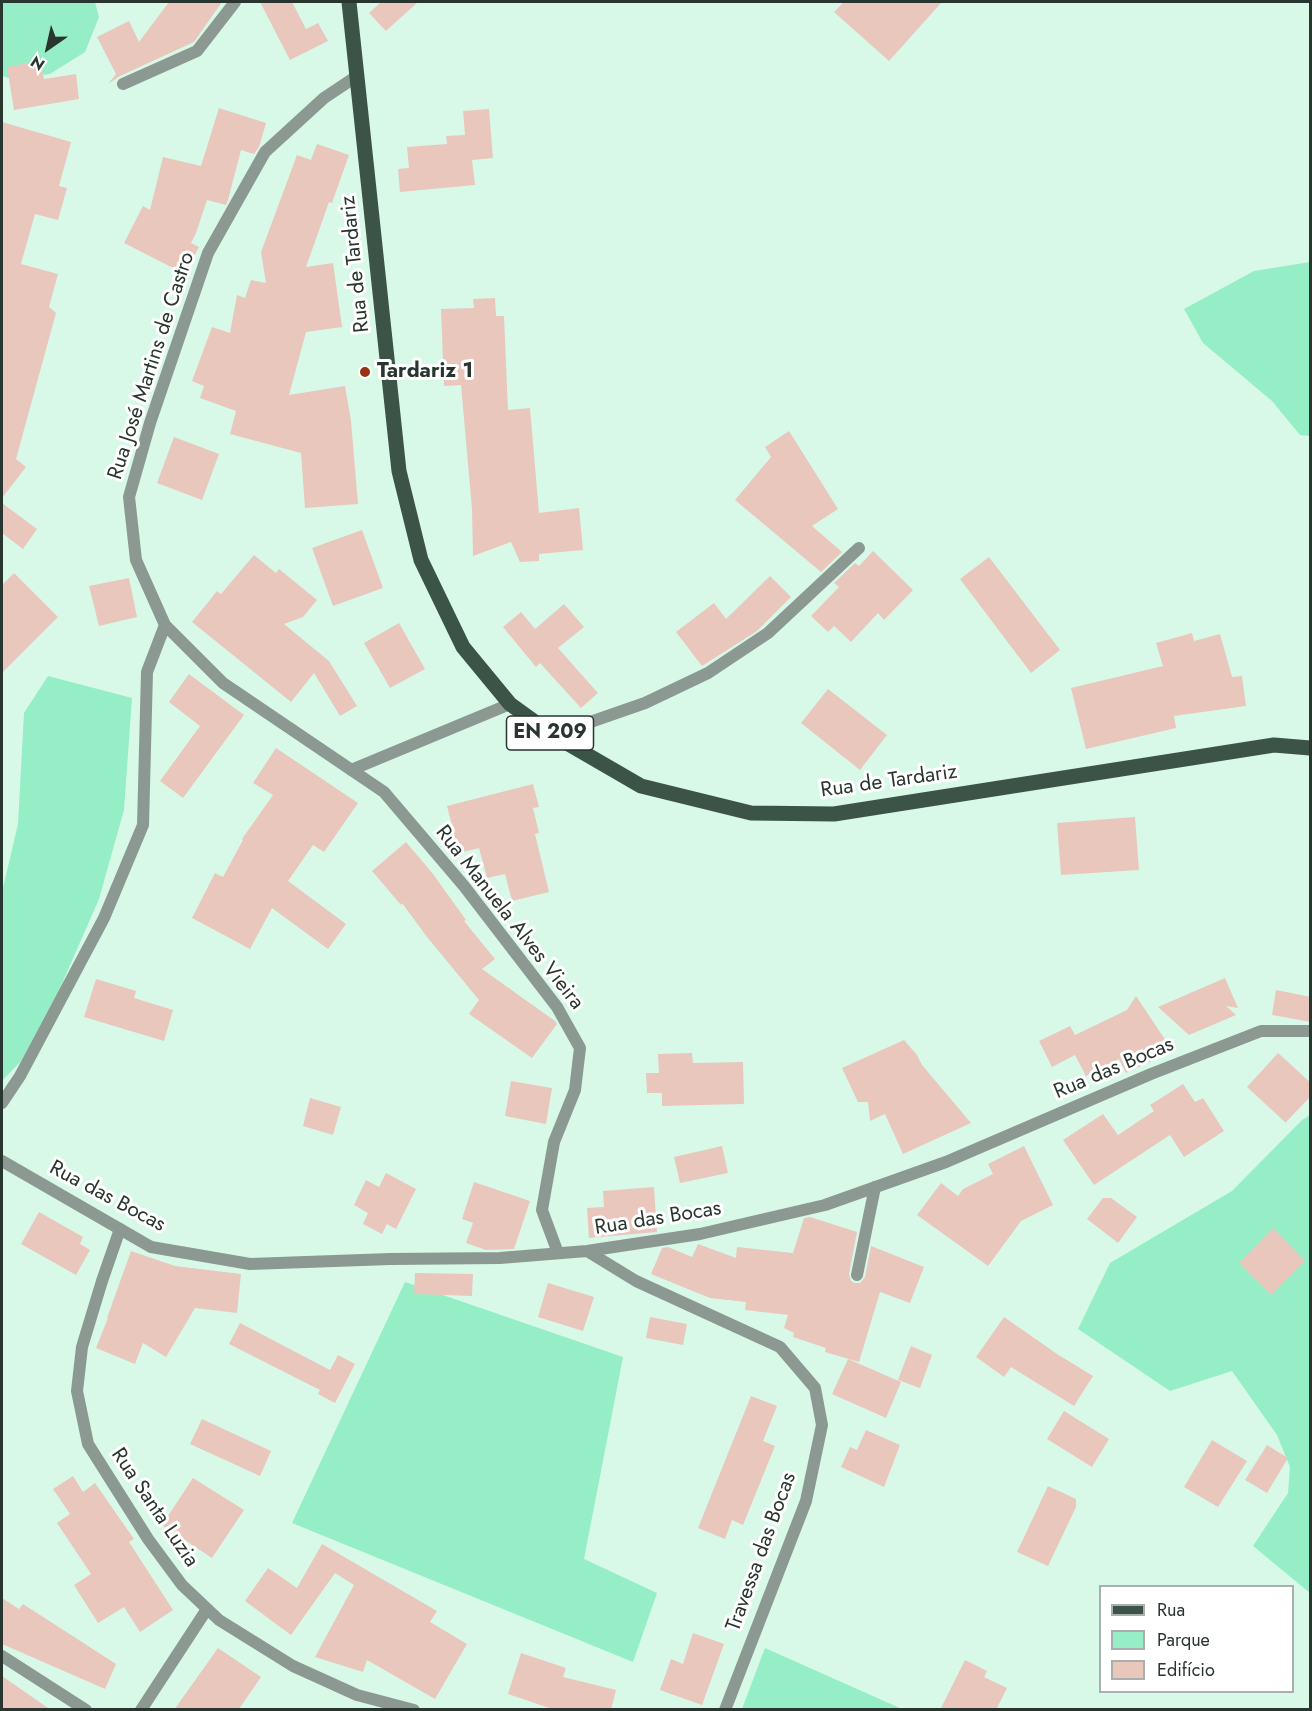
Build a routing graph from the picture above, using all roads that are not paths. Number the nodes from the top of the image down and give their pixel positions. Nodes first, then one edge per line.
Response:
1 (235, 2) edge
2 (350, 2) edge
3 (357, 76) junction
4 (123, 84) dead end
5 (859, 548) dead end
6 (165, 625) junction
7 (510, 704) junction
8 (553, 735) junction
9 (1311, 748) edge
10 (351, 770) junction
11 (1311, 1031) edge
12 (2, 1103) edge
13 (2, 1161) edge
14 (875, 1187) junction
15 (120, 1229) junction
16 (587, 1251) junction
17 (558, 1253) junction
18 (857, 1275) dead end
19 (207, 1609) junction
20 (2, 1656) edge
21 (86, 1710) edge
22 (141, 1710) edge
23 (414, 1710) edge
24 (725, 1710) edge

1 - 4 street
2 - 3 main road, Rua de Tardariz / EN 209
3 - 6 street, Rua José Martins de Castro
3 - 7 main road, Rua de Tardariz / EN 209
5 - 8 street
6 - 10 street, Rua José Martins de Castro
6 - 12 street
7 - 8 main road, Rua de Tardariz / EN 209
7 - 10 street
8 - 9 main road, Rua de Tardariz / EN 209
10 - 17 street, Rua Manuela Alves Vieira
11 - 14 street, Rua das Bocas
13 - 15 street, Rua das Bocas
14 - 16 street, Rua das Bocas
14 - 18 street
15 - 17 street, Rua das Bocas
15 - 19 street, Rua Santa Luzia
16 - 17 street, Rua das Bocas
16 - 24 street, Travessa das Bocas
19 - 22 street
19 - 23 street, Rua Santa Luzia
20 - 21 street

